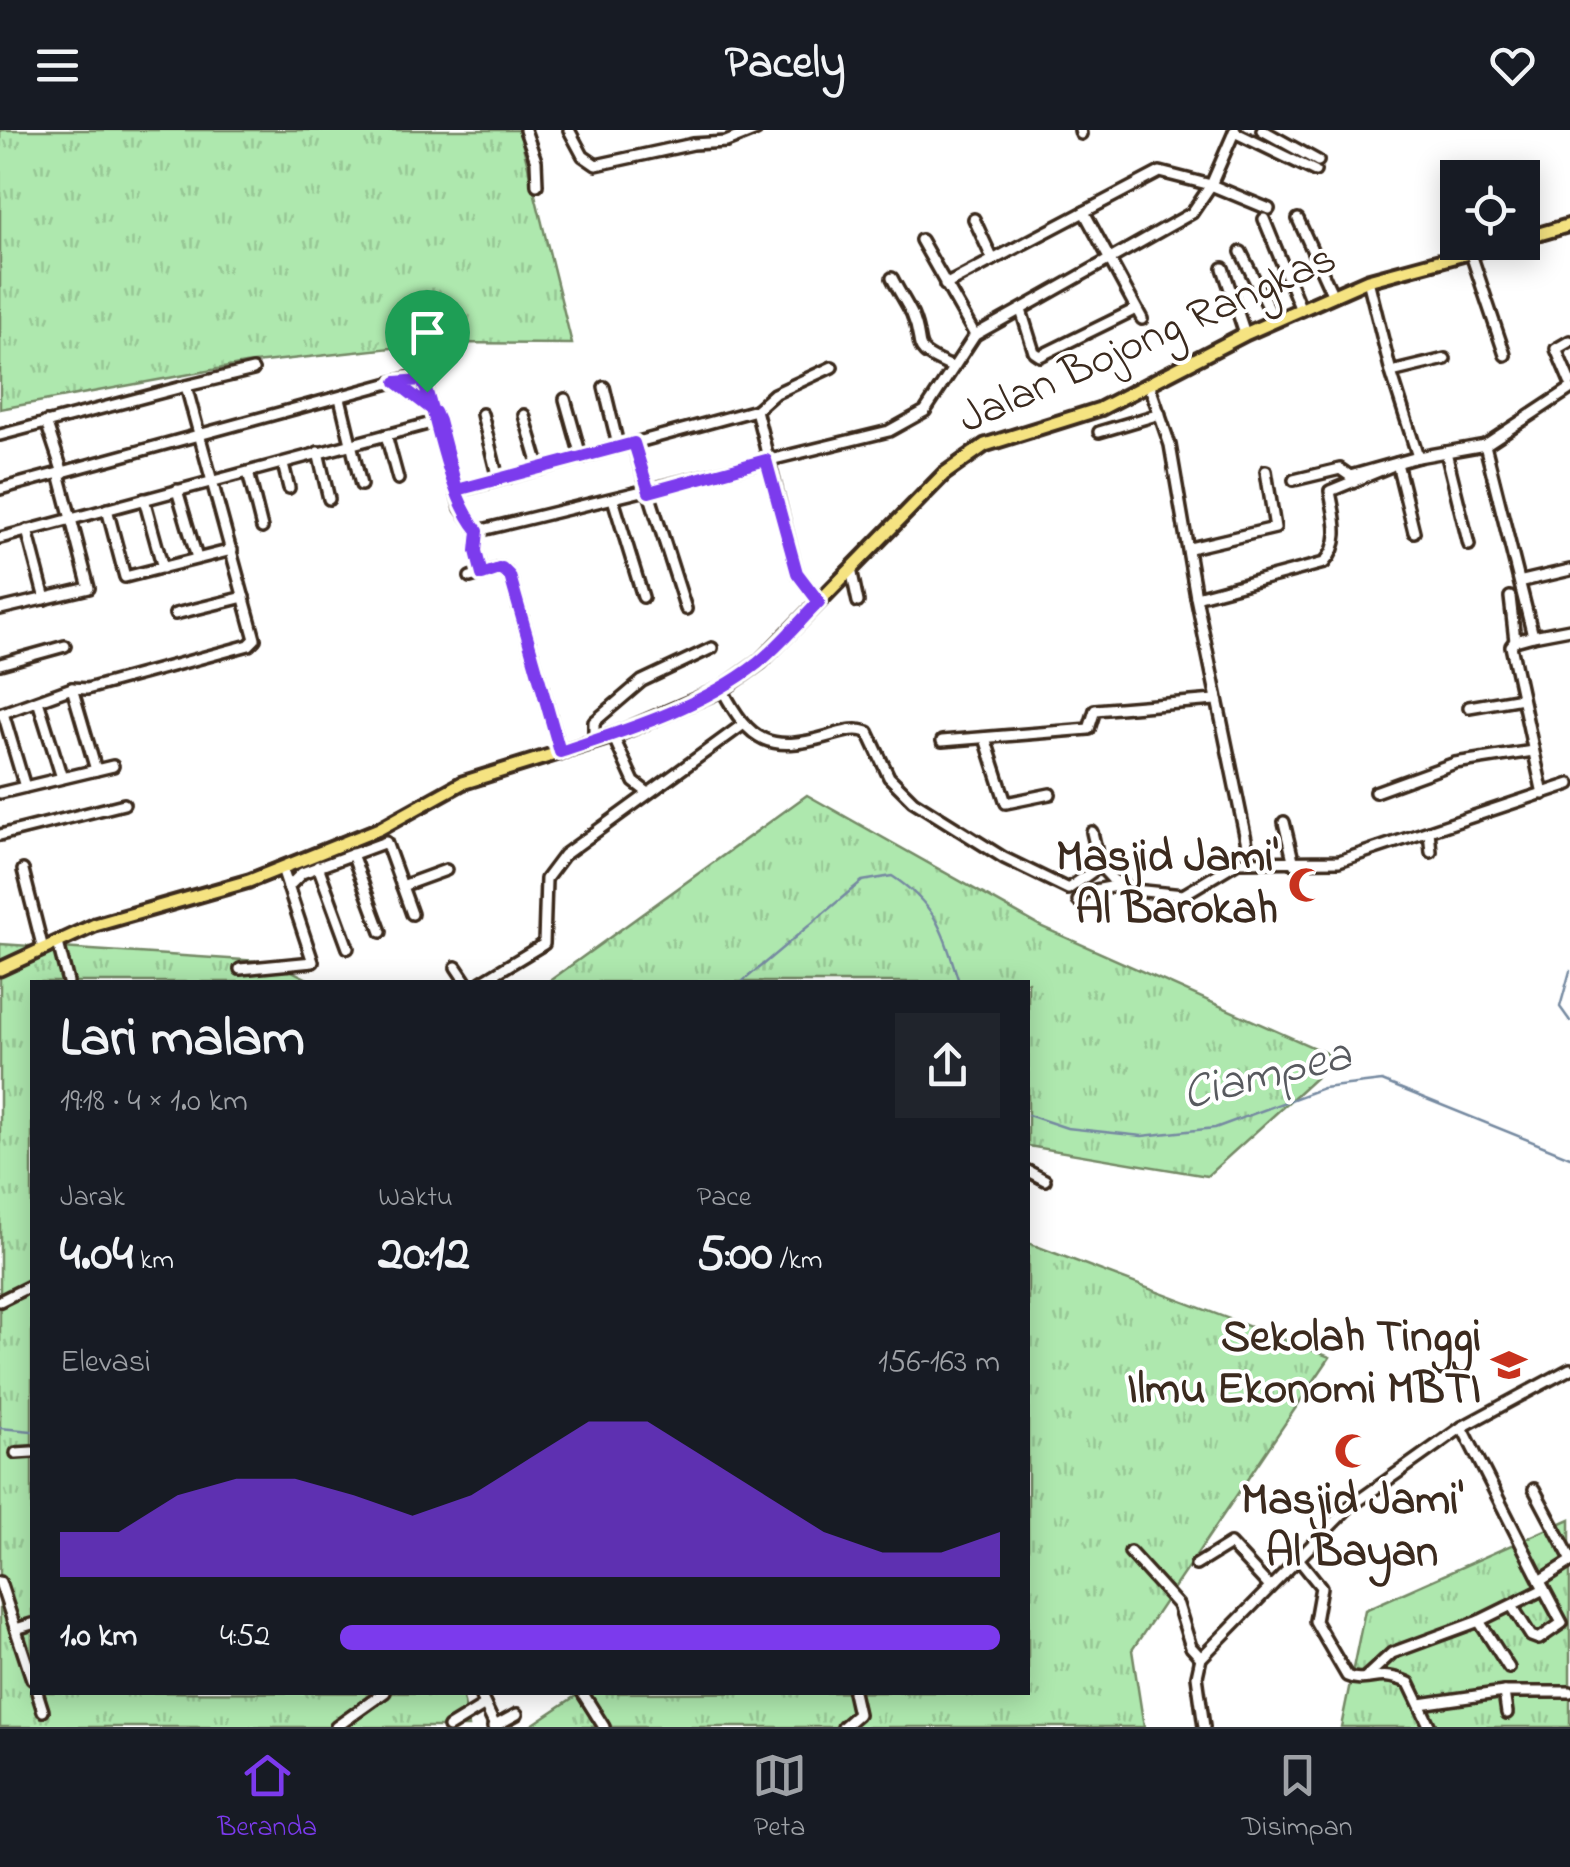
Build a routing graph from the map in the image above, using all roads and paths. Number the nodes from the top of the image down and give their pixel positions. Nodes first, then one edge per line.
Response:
1 (525, 130) edge
2 (568, 130) edge
3 (690, 130) edge
4 (756, 130) edge
5 (1262, 130) edge
6 (1234, 131) edge
7 (693, 144) junction
8 (538, 185) dead end
9 (1211, 185) junction
10 (1084, 212) junction
11 (1298, 219) dead end
12 (974, 220) dead end
13 (1570, 224) edge
14 (1540, 233) edge
15 (921, 240) dead end
16 (1241, 252) dead end
17 (993, 260) junction
18 (1447, 260) edge
19 (1473, 260) edge
20 (1112, 261) junction
21 (1223, 268) dead end
22 (892, 278) dead end
23 (1368, 280) junction
24 (945, 285) junction
25 (1333, 296) junction
26 (1136, 309) junction
27 (1021, 310) junction
28 (1302, 310) junction
29 (1142, 320) dead end
30 (1275, 321) junction
31 (1245, 334) junction
32 (974, 335) junction
33 (415, 338) dead end
34 (1570, 340) edge
35 (1505, 355) dead end
36 (1445, 359) dead end
37 (832, 367) dead end
38 (952, 368) junction
39 (253, 370) dead end
40 (1391, 372) junction
41 (396, 382) junction
42 (1150, 384) junction
43 (186, 386) junction
44 (1570, 386) edge
45 (604, 387) dead end
46 (427, 392) junction
47 (340, 398) junction
48 (566, 398) dead end
49 (756, 410) junction
50 (482, 414) dead end
51 (524, 414) dead end
52 (1160, 414) junction
53 (437, 417) junction
54 (46, 422) junction
55 (1099, 432) dead end
56 (0, 435) edge
57 (386, 435) junction
58 (200, 436) junction
59 (634, 443) junction
60 (352, 444) junction
61 (618, 445) junction
62 (1484, 445) junction
63 (318, 452) junction
64 (1446, 452) junction
65 (582, 456) junction
66 (1418, 457) junction
67 (766, 460) junction
68 (282, 464) junction
69 (1394, 464) junction
70 (540, 469) junction
71 (1266, 471) dead end
72 (248, 472) junction
73 (61, 473) junction
74 (398, 479) dead end
75 (498, 479) junction
76 (214, 480) junction
77 (1294, 480) dead end
78 (362, 486) dead end
79 (289, 488) dead end
80 (0, 490) edge
81 (176, 490) junction
82 (457, 490) junction
83 (649, 492) junction
84 (144, 499) junction
85 (614, 499) junction
86 (329, 500) dead end
87 (107, 509) junction
88 (71, 520) junction
89 (262, 528) dead end
90 (27, 530) junction
91 (478, 531) junction
92 (1414, 532) dead end
93 (0, 538) edge
94 (1469, 545) dead end
95 (1190, 548) junction
96 (232, 550) junction
97 (197, 558) junction
98 (163, 568) junction
99 (851, 568) junction
100 (1570, 570) edge
101 (482, 575) junction
102 (470, 577) dead end
103 (1523, 581) junction
104 (244, 597) junction
105 (643, 597) dead end
106 (1196, 597) junction
107 (1510, 597) dead end
108 (45, 599) junction
109 (819, 602) junction
110 (858, 602) dead end
111 (686, 608) dead end
112 (0, 609) edge
113 (175, 614) dead end
114 (1570, 630) edge
115 (1533, 636) junction
116 (1515, 641) junction
117 (65, 646) dead end
118 (712, 648) dead end
119 (0, 664) edge
120 (72, 688) junction
121 (722, 688) junction
122 (1522, 698) junction
123 (1215, 700) junction
124 (38, 701) junction
125 (1468, 707) dead end
126 (2, 713) edge
127 (741, 726) junction
128 (612, 736) junction
129 (985, 738) junction
130 (594, 740) junction
131 (942, 742) dead end
132 (1532, 750) junction
133 (560, 752) junction
134 (113, 766) dead end
135 (96, 770) junction
136 (62, 778) junction
137 (1570, 784) edge
138 (25, 787) junction
139 (647, 792) junction
140 (1374, 792) dead end
141 (0, 793) edge
142 (1050, 794) dead end
143 (1543, 794) junction
144 (124, 804) dead end
145 (1284, 822) dead end
146 (1092, 832) dead end
147 (1429, 832) junction
148 (2, 840) edge
149 (1431, 852) dead end
150 (352, 854) junction
151 (1250, 859) junction
152 (1294, 864) junction
153 (318, 866) junction
154 (1100, 866) junction
155 (282, 868) junction
156 (23, 870) dead end
157 (446, 870) dead end
158 (402, 886) junction
159 (1124, 886) junction
160 (288, 887) junction
161 (1078, 901) dead end
162 (412, 914) dead end
163 (380, 932) dead end
164 (58, 943) junction
165 (348, 948) dead end
166 (44, 950) junction
167 (456, 967) dead end
168 (0, 969) edge
169 (240, 970) dead end
170 (67, 980) edge
171 (465, 980) edge
172 (484, 980) edge
173 (1030, 1174) edge
174 (1046, 1180) dead end
175 (30, 1286) edge
176 (0, 1301) edge
177 (1570, 1369) edge
178 (1462, 1427) junction
179 (30, 1452) edge
180 (16, 1453) dead end
181 (1534, 1489) dead end
182 (1130, 1552) dead end
183 (1296, 1556) junction
184 (1570, 1560) edge
185 (1196, 1565) dead end
186 (0, 1582) edge
187 (1268, 1585) junction
188 (1542, 1585) junction
189 (1512, 1606) junction
190 (1479, 1621) junction
191 (30, 1625) edge
192 (16, 1629) junction
193 (1200, 1658) junction
194 (1509, 1668) dead end
195 (30, 1673) edge
196 (1366, 1677) junction
197 (1504, 1692) junction
198 (1570, 1692) edge
199 (38, 1695) edge
200 (380, 1695) edge
201 (480, 1695) edge
202 (584, 1695) edge
203 (855, 1695) edge
204 (1420, 1704) junction
205 (485, 1705) junction
206 (43, 1711) dead end
207 (1508, 1712) dead end
208 (517, 1714) dead end
209 (336, 1727) edge
210 (449, 1727) edge
211 (494, 1727) edge
212 (604, 1727) edge
213 (843, 1727) edge
214 (1204, 1727) edge
215 (1430, 1727) edge

1 - 8 street
2 - 7 street
3 - 7 street
4 - 7 street
5 - 6 street
6 - 9 street
9 - 10 street
9 - 20 street
9 - 28 street
10 - 17 street
10 - 20 street
11 - 25 street
12 - 17 street
13 - 14 main road
15 - 24 street
16 - 30 street
17 - 24 street
18 - 23 main road, Jalan Bojong Rangkas
19 - 35 street
20 - 26 street
20 - 27 street
21 - 31 street
22 - 38 street
23 - 25 main road, Jalan Bojong Rangkas
23 - 40 street
24 - 32 street
25 - 28 main road, Jalan Bojong Rangkas
26 - 27 street
26 - 29 street
27 - 32 street
28 - 30 main road, Jalan Bojong Rangkas
30 - 31 main road, Jalan Bojong Rangkas
31 - 42 main road, Jalan Bojong Rangkas
32 - 38 street
33 - 46 street
34 - 44 street
36 - 40 street
37 - 49 street
38 - 67 street
39 - 43 street
40 - 66 street
41 - 46 street
41 - 47 street
41 - 53 street
42 - 52 street
42 - 99 main road, Jalan Bojong Rangkas
43 - 54 street
43 - 58 street
44 - 62 street
45 - 61 street
46 - 53 street
47 - 58 street
47 - 60 street
48 - 65 street
49 - 59 street
49 - 67 street
50 - 75 street
51 - 70 street
52 - 55 street
52 - 95 street
53 - 57 street
53 - 82 street
54 - 56 street
54 - 73 street
57 - 60 street
57 - 74 street
58 - 73 street
58 - 76 street
59 - 61 street
59 - 83 street
60 - 63 street
60 - 78 street
61 - 65 street
62 - 64 street
62 - 103 street
63 - 68 street
63 - 86 street
64 - 66 street
64 - 94 street
65 - 70 street
66 - 69 street
67 - 83 street
67 - 109 street
68 - 72 street
68 - 79 street
69 - 77 street
69 - 92 street
69 - 106 street
70 - 75 street
71 - 95 street
72 - 76 street
72 - 89 street
73 - 80 street
73 - 88 street
75 - 82 street
76 - 81 street
76 - 96 street
81 - 84 street
81 - 97 street
82 - 91 street
83 - 85 street
83 - 111 street
84 - 87 street
84 - 98 street
85 - 91 street
85 - 105 street
87 - 88 street
87 - 98 street
88 - 90 street
88 - 108 street
90 - 93 street
90 - 108 street
91 - 101 street
95 - 106 street
96 - 97 street
96 - 104 street
97 - 98 street
99 - 109 main road, Jalan Bojong Rangkas
99 - 110 street
100 - 103 street
101 - 102 street
101 - 133 street
103 - 115 street
104 - 113 street
104 - 120 street
106 - 123 street
107 - 116 street
108 - 112 street
109 - 121 main road, Jalan Bojong Rangkas
114 - 115 street
115 - 116 street
116 - 122 street
117 - 119 street
118 - 130 street
120 - 124 street
120 - 135 street
121 - 127 street
121 - 128 main road, Jalan Bojong Rangkas
122 - 125 street
122 - 132 street
123 - 129 street
123 - 151 street
124 - 126 street
124 - 136 street
126 - 138 street
127 - 139 street
127 - 154 street
128 - 130 main road, Jalan Bojong Rangkas
128 - 139 street
129 - 131 street
129 - 142 street
130 - 133 main road, Jalan Bojong Rangkas
132 - 140 street
132 - 143 street
133 - 155 main road, Jalan Bojong Rangkas
134 - 135 street
135 - 136 street
136 - 138 street
137 - 143 street
138 - 141 street
139 - 172 street
143 - 147 street
144 - 148 street
145 - 152 street
146 - 154 street
147 - 149 street
147 - 152 street
150 - 153 street
150 - 158 street
150 - 163 street
151 - 152 street
151 - 159 street
153 - 160 street
153 - 165 street
154 - 159 street
155 - 160 street
155 - 164 main road, Jalan Bojong Rangkas
156 - 166 street
157 - 158 street
158 - 162 street
159 - 161 street
160 - 169 street
164 - 166 main road, Jalan Bojong Rangkas
164 - 170 street
166 - 168 main road, Jalan Bojong Rangkas
167 - 171 street
173 - 174 street
175 - 176 street
177 - 178 street
178 - 183 street
178 - 188 street
179 - 180 street
181 - 184 street
182 - 193 street
183 - 187 street
183 - 196 street
184 - 188 street
185 - 187 street
186 - 192 street
187 - 193 street
188 - 189 street
188 - 189 street
189 - 190 street
190 - 194 street
190 - 196 street
191 - 192 street
192 - 195 street
193 - 214 street
196 - 204 street
197 - 198 street
197 - 204 street
197 - 207 street
199 - 206 street
200 - 209 street
201 - 205 street
202 - 212 street
203 - 213 street
204 - 215 street
205 - 210 street
205 - 211 street
208 - 211 street

